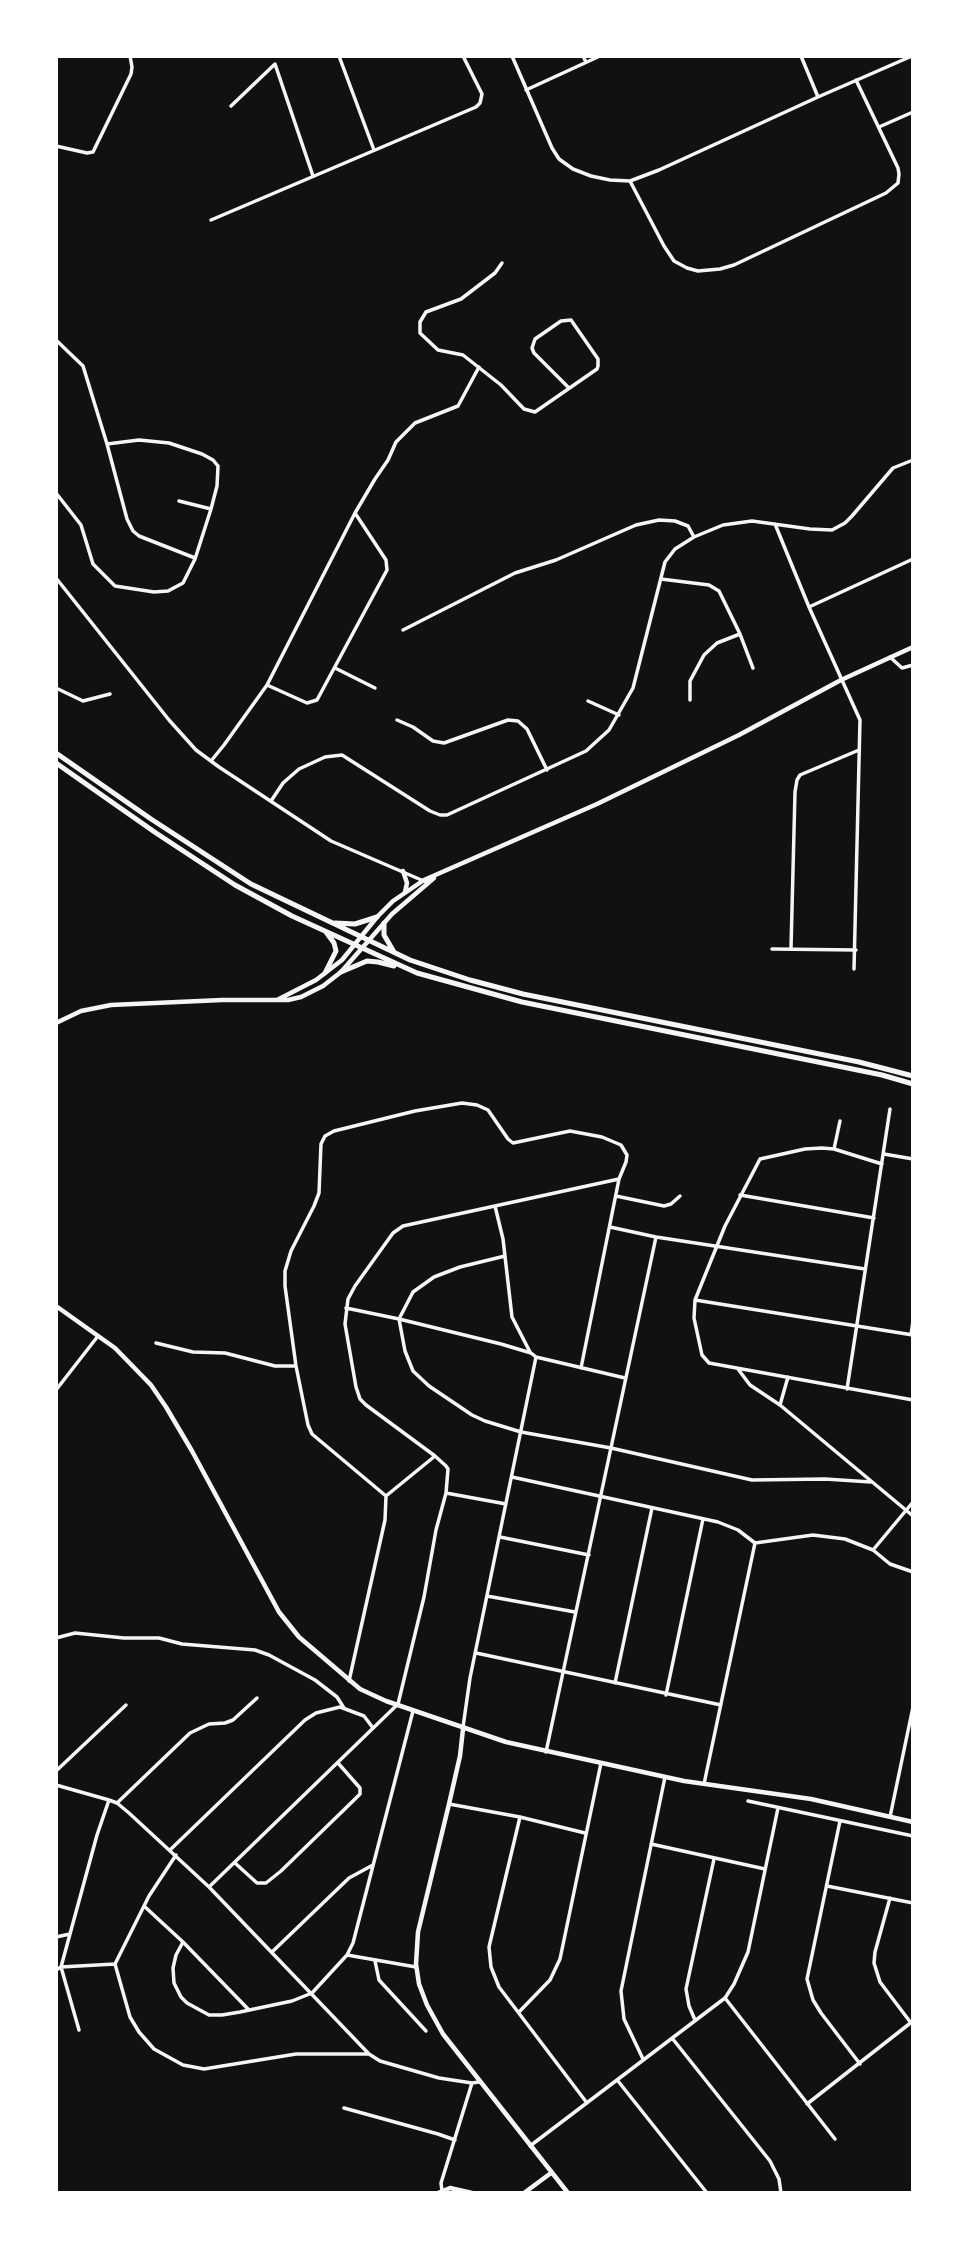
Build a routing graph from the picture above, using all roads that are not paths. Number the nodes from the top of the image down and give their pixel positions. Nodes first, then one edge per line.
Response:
1 (130, 56) edge
2 (339, 56) edge
3 (463, 56) edge
4 (512, 56) edge
5 (583, 56) edge
6 (600, 56) edge
7 (801, 56) edge
8 (912, 56) edge
9 (586, 62) junction
10 (856, 80) junction
11 (526, 90) junction
12 (818, 97) junction
13 (231, 106) dead end
14 (913, 112) edge
15 (879, 127) junction
16 (56, 146) edge
17 (374, 150) junction
18 (313, 176) junction
19 (630, 181) junction
20 (211, 220) dead end
21 (502, 263) dead end
22 (56, 340) edge
23 (479, 368) junction
24 (569, 388) junction
25 (107, 444) junction
26 (913, 460) edge
27 (56, 493) edge
28 (179, 500) dead end
29 (211, 509) junction
30 (355, 513) junction
31 (775, 524) junction
32 (694, 537) junction
33 (195, 559) junction
34 (913, 559) edge
35 (56, 578) edge
36 (661, 579) junction
37 (809, 607) junction
38 (403, 630) dead end
39 (740, 634) junction
40 (913, 647) edge
41 (890, 657) junction
42 (913, 665) edge
43 (335, 668) junction
44 (753, 668) dead end
45 (841, 680) junction
46 (267, 685) junction
47 (56, 688) edge
48 (375, 688) dead end
49 (110, 694) dead end
50 (690, 700) dead end
51 (588, 701) dead end
52 (619, 715) junction
53 (397, 720) dead end
54 (859, 750) junction
55 (56, 753) edge
56 (211, 761) junction
57 (56, 764) edge
58 (547, 770) junction
59 (271, 802) junction
60 (403, 871) junction
61 (426, 882) junction
62 (404, 893) junction
63 (377, 917) junction
64 (329, 922) junction
65 (384, 923) junction
66 (325, 932) junction
67 (361, 937) junction
68 (369, 940) junction
69 (355, 945) junction
70 (791, 948) junction
71 (362, 949) junction
72 (772, 949) dead end
73 (856, 950) junction
74 (397, 955) junction
75 (854, 969) dead end
76 (341, 972) junction
77 (326, 973) junction
78 (417, 973) junction
79 (277, 1000) junction
80 (56, 1023) edge
81 (913, 1076) edge
82 (913, 1084) edge
83 (890, 1109) dead end
84 (840, 1121) dead end
85 (834, 1149) junction
86 (883, 1154) junction
87 (913, 1159) edge
88 (881, 1164) junction
89 (619, 1179) junction
90 (740, 1195) junction
91 (616, 1196) junction
92 (680, 1196) dead end
93 (495, 1206) junction
94 (874, 1218) junction
95 (610, 1227) junction
96 (656, 1237) junction
97 (718, 1247) junction
98 (505, 1256) junction
99 (865, 1269) junction
100 (695, 1300) junction
101 (56, 1306) edge
102 (346, 1308) junction
103 (399, 1318) junction
104 (913, 1321) edge
105 (857, 1327) junction
106 (96, 1334) junction
107 (912, 1335) edge
108 (156, 1343) dead end
109 (531, 1353) junction
110 (536, 1357) junction
111 (296, 1366) junction
112 (581, 1368) junction
113 (738, 1369) junction
114 (788, 1377) junction
115 (625, 1378) junction
116 (847, 1389) junction
117 (56, 1390) edge
118 (913, 1400) edge
119 (780, 1405) junction
120 (522, 1432) junction
121 (611, 1448) junction
122 (435, 1456) junction
123 (512, 1477) junction
124 (871, 1482) junction
125 (446, 1493) junction
126 (386, 1496) junction
127 (601, 1497) junction
128 (913, 1502) edge
129 (506, 1504) junction
130 (652, 1508) junction
131 (906, 1510) junction
132 (913, 1516) edge
133 (703, 1519) junction
134 (500, 1538) junction
135 (755, 1543) junction
136 (873, 1550) junction
137 (589, 1555) junction
138 (913, 1572) edge
139 (487, 1596) junction
140 (576, 1612) junction
141 (56, 1638) edge
142 (476, 1653) junction
143 (563, 1673) junction
144 (349, 1681) junction
145 (615, 1683) junction
146 (666, 1695) junction
147 (257, 1698) dead end
148 (126, 1704) dead end
149 (398, 1704) junction
150 (720, 1704) junction
151 (913, 1707) edge
152 (344, 1708) junction
153 (413, 1711) junction
154 (373, 1728) junction
155 (463, 1729) junction
156 (546, 1752) junction
157 (338, 1763) junction
158 (601, 1763) junction
159 (56, 1771) edge
160 (664, 1776) junction
161 (704, 1784) junction
162 (56, 1785) edge
163 (109, 1800) junction
164 (748, 1801) dead end
165 (117, 1803) junction
166 (449, 1804) junction
167 (778, 1808) junction
168 (520, 1817) junction
169 (890, 1817) junction
170 (840, 1821) junction
171 (913, 1822) edge
172 (586, 1833) junction
173 (913, 1836) edge
174 (650, 1844) junction
175 (170, 1850) junction
176 (176, 1855) junction
177 (714, 1858) junction
178 (235, 1863) junction
179 (373, 1865) junction
180 (765, 1869) junction
181 (827, 1885) junction
182 (209, 1887) junction
183 (890, 1898) junction
184 (913, 1903) edge
185 (144, 1906) junction
186 (70, 1934) junction
187 (56, 1937) edge
188 (184, 1942) junction
189 (272, 1952) junction
190 (347, 1955) junction
191 (375, 1961) junction
192 (115, 1965) junction
193 (61, 1967) junction
194 (416, 1967) junction
195 (56, 1970) edge
196 (312, 1993) junction
197 (725, 1998) junction
198 (249, 2010) junction
199 (519, 2012) junction
200 (695, 2021) junction
201 (912, 2022) edge
202 (79, 2030) dead end
203 (426, 2031) dead end
204 (672, 2038) junction
205 (369, 2054) junction
206 (643, 2059) junction
207 (860, 2064) junction
208 (618, 2081) junction
209 (479, 2082) junction
210 (472, 2083) junction
211 (587, 2103) junction
212 (807, 2104) junction
213 (344, 2108) dead end
214 (835, 2139) dead end
215 (455, 2140) junction
216 (530, 2146) junction
217 (551, 2173) junction
218 (440, 2192) edge
219 (472, 2193) edge
220 (524, 2193) edge
221 (568, 2193) edge
222 (707, 2193) edge
223 (781, 2193) edge

1 - 16 street
2 - 17 street
3 - 17 street
4 - 11 street
5 - 9 street
6 - 9 street
7 - 12 street
8 - 10 street
9 - 11 street
10 - 12 street
10 - 15 street
11 - 19 street
12 - 19 street
13 - 18 street
14 - 15 street
15 - 19 street
17 - 18 street
18 - 20 street
21 - 23 street
22 - 25 street
23 - 24 street
23 - 30 street
24 - 24 street
25 - 29 street
25 - 33 street
26 - 31 street
27 - 33 street
28 - 29 street
29 - 33 street
30 - 43 street
30 - 46 street
31 - 32 street
31 - 37 street
32 - 36 street
32 - 38 street
34 - 37 street
35 - 56 street
36 - 39 street
36 - 52 street
37 - 45 street
39 - 44 street
39 - 50 street
40 - 41 street
41 - 42 street
41 - 45 street
43 - 46 street
43 - 48 street
45 - 54 street
45 - 61 street
46 - 56 street
47 - 49 street
51 - 52 street
52 - 58 street
53 - 58 street
54 - 70 street
54 - 73 street
55 - 64 main road
56 - 59 street
57 - 66 main road
58 - 59 street
59 - 60 street
60 - 61 street
60 - 62 street
61 - 62 street
61 - 65 street
62 - 63 street
63 - 64 main road
63 - 67 street
64 - 67 main road
65 - 68 street
65 - 74 main road
66 - 69 main road
66 - 77 main road
67 - 68 main road
67 - 69 street
68 - 71 street
68 - 74 main road
69 - 71 main road
69 - 77 street
70 - 72 street
70 - 73 street
71 - 76 street
71 - 78 main road
73 - 75 street
74 - 81 main road
76 - 78 main road
76 - 79 street
77 - 79 street
78 - 82 main road
79 - 80 street
83 - 86 street
84 - 85 street
85 - 88 street
85 - 90 street
86 - 87 street
86 - 88 street
88 - 94 street
89 - 91 street
89 - 93 street
89 - 111 street
90 - 94 street
90 - 97 street
91 - 92 street
91 - 95 street
93 - 98 street
93 - 102 street
94 - 99 street
95 - 96 street
95 - 112 street
96 - 97 street
96 - 115 street
97 - 99 street
97 - 100 street
98 - 103 street
98 - 109 street
99 - 105 street
100 - 105 street
100 - 113 street
101 - 106 street
102 - 103 street
102 - 122 street
103 - 109 street
103 - 120 street
104 - 107 street
105 - 107 street
105 - 116 street
106 - 117 street
106 - 144 street
108 - 111 street
109 - 110 street
110 - 112 street
110 - 120 street
111 - 126 street
112 - 115 street
113 - 114 street
113 - 119 street
114 - 116 street
114 - 119 street
115 - 121 street
116 - 118 street
119 - 124 street
120 - 121 street
120 - 123 street
121 - 124 street
121 - 127 street
122 - 125 street
122 - 126 street
123 - 127 street
123 - 129 street
124 - 131 street
125 - 129 street
125 - 149 street
126 - 144 street
127 - 130 street
127 - 137 street
128 - 131 street
129 - 134 street
130 - 133 street
130 - 145 street
131 - 132 street
131 - 136 street
133 - 135 street
133 - 146 street
134 - 137 street
134 - 139 street
135 - 136 street
135 - 150 street
136 - 138 street
137 - 140 street
139 - 140 street
139 - 142 street
140 - 143 street
141 - 152 street
142 - 143 street
142 - 155 street
143 - 145 street
143 - 156 street
144 - 149 street
145 - 146 street
146 - 150 street
147 - 165 street
148 - 159 street
149 - 153 street
149 - 154 street
150 - 161 street
151 - 169 street
152 - 154 street
152 - 175 street
153 - 155 street
153 - 179 street
154 - 157 street
155 - 156 street
155 - 166 street
156 - 158 street
157 - 178 street
157 - 178 street
158 - 160 street
158 - 172 street
160 - 161 street
160 - 174 street
161 - 169 street
162 - 163 street
163 - 165 street
163 - 186 street
164 - 167 street
165 - 175 street
166 - 168 street
166 - 194 street
167 - 170 street
167 - 180 street
168 - 172 street
168 - 199 street
169 - 171 street
170 - 173 street
170 - 181 street
172 - 199 street
174 - 177 street
174 - 206 street
175 - 176 street
176 - 182 street
176 - 185 street
177 - 180 street
177 - 200 street
178 - 182 street
179 - 189 street
179 - 190 street
180 - 197 street
181 - 183 street
181 - 207 street
182 - 189 street
183 - 184 street
183 - 201 street
185 - 188 street
185 - 192 street
186 - 187 street
186 - 193 street
188 - 198 street
188 - 198 street
189 - 196 street
190 - 191 street
190 - 196 street
191 - 194 street
191 - 203 street
192 - 193 street
192 - 205 street
193 - 195 street
193 - 202 street
194 - 209 street
196 - 198 street
196 - 205 street
197 - 200 street
197 - 212 street
199 - 211 street
200 - 204 street
201 - 207 street
204 - 206 street
204 - 223 street
205 - 210 street
206 - 208 street
207 - 212 street
208 - 211 street
208 - 222 street
209 - 210 street
209 - 216 street
210 - 215 street
211 - 216 street
212 - 214 street
213 - 215 street
215 - 218 street
216 - 217 street
217 - 220 street
217 - 221 street
218 - 219 street

